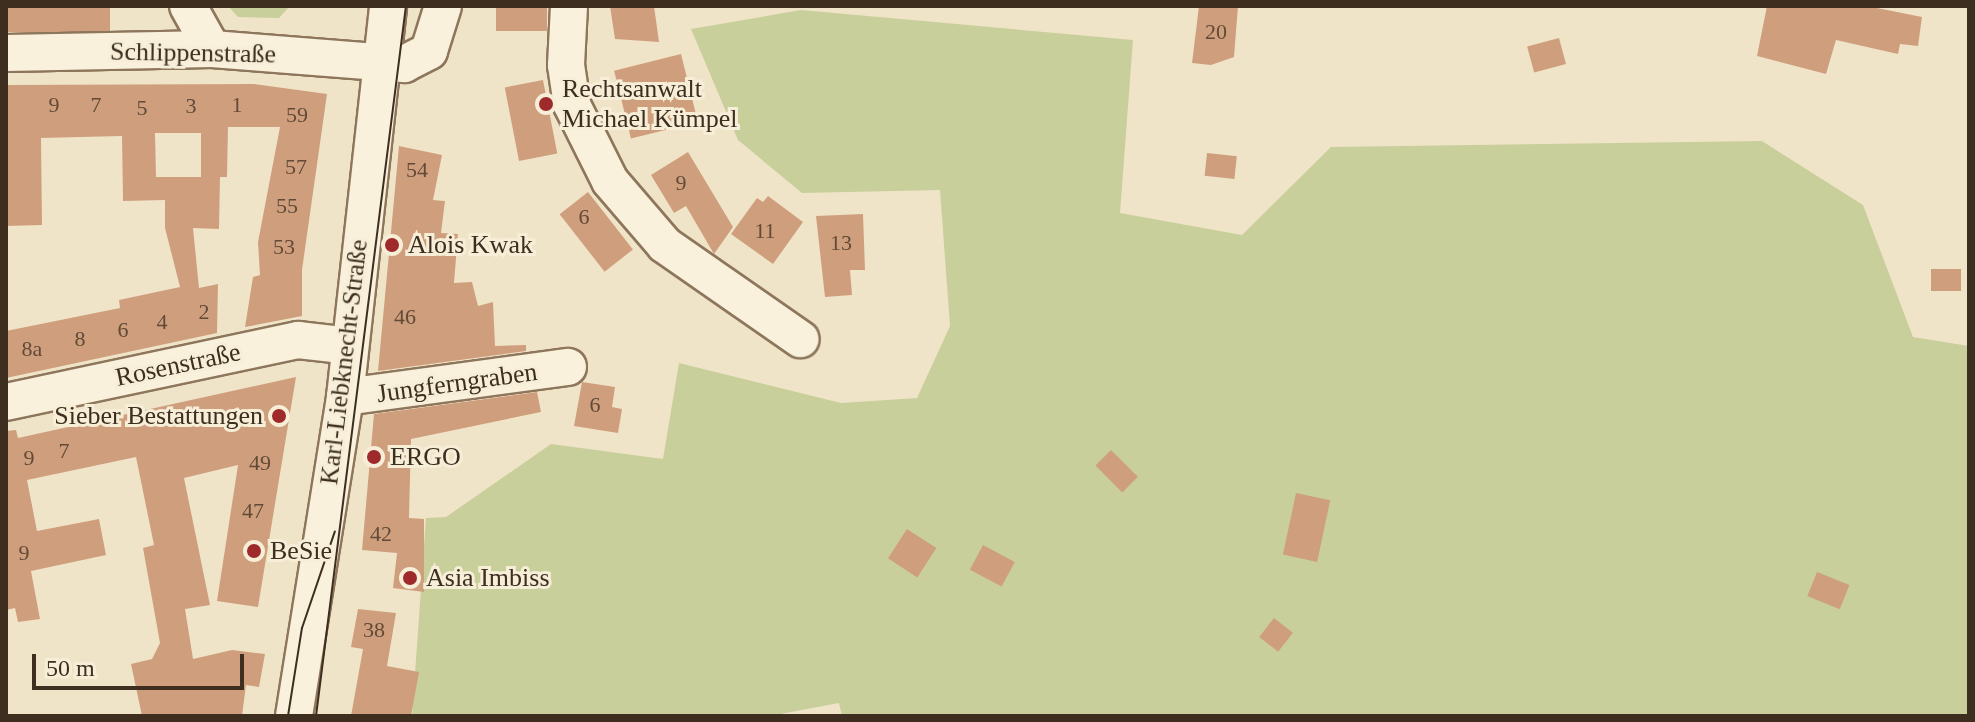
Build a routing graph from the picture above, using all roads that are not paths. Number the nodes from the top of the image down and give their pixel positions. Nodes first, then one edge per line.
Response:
1 (188, 6) edge
2 (388, 6) edge
3 (443, 6) edge
4 (569, 6) edge
5 (212, 49) junction
6 (6, 53) edge
7 (380, 62) junction
8 (800, 339) dead end
9 (350, 346) junction
10 (568, 367) dead end
11 (345, 397) junction
12 (6, 402) edge
13 (294, 716) edge

1 - 5 street
2 - 7 street, Karl-Liebknecht-Straße
3 - 7 street, Schlippenstraße
4 - 8 street
5 - 6 street, Schlippenstraße
5 - 7 street, Schlippenstraße
7 - 9 street, Karl-Liebknecht-Straße
9 - 11 street, Karl-Liebknecht-Straße
9 - 12 street, Rosenstraße
10 - 11 street, Jungferngraben
11 - 13 street, Karl-Liebknecht-Straße

